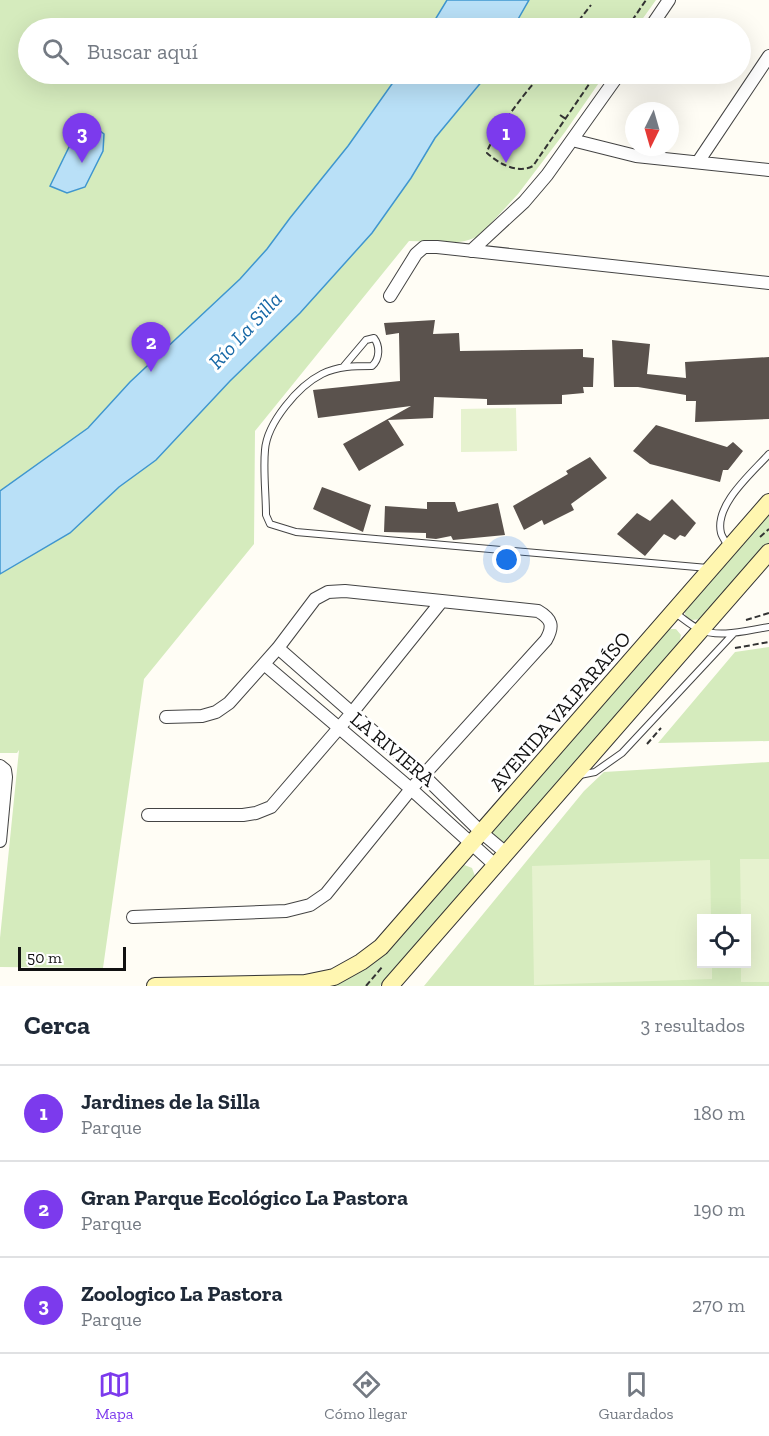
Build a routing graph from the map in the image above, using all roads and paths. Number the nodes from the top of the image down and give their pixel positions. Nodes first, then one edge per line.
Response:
1 (646, 0) edge
2 (669, 0) edge
3 (591, 5) dead end
4 (581, 18) edge
5 (634, 18) edge
6 (657, 18) edge
7 (769, 56) edge
8 (751, 83) edge
9 (534, 84) edge
10 (589, 84) edge
11 (612, 84) edge
12 (750, 84) edge
13 (572, 140) junction
14 (698, 162) junction
15 (769, 170) edge
16 (471, 251) junction
17 (769, 283) edge
18 (390, 296) dead end
19 (344, 366) junction
20 (769, 454) edge
21 (769, 502) edge
22 (729, 549) junction
23 (769, 552) edge
24 (711, 568) junction
25 (441, 602) junction
26 (674, 612) junction
27 (769, 613) edge
28 (737, 622) dead end
29 (769, 627) edge
30 (700, 630) junction
31 (734, 633) junction
32 (769, 642) edge
33 (278, 648) junction
34 (732, 648) dead end
35 (264, 664) junction
36 (351, 714) junction
37 (166, 717) dead end
38 (662, 727) dead end
39 (337, 728) junction
40 (647, 744) dead end
41 (0, 766) edge
42 (573, 775) junction
43 (424, 776) junction
44 (411, 789) junction
45 (148, 815) dead end
46 (476, 838) junction
47 (0, 841) edge
48 (501, 859) junction
49 (133, 917) dead end
50 (404, 978) edge
51 (155, 986) edge
52 (390, 986) edge

1 - 5 path
2 - 6 street
3 - 4 path
7 - 8 street
9 - 10 path
11 - 13 street
12 - 14 street
13 - 14 street
13 - 16 street
14 - 15 street
16 - 17 street
16 - 18 street
19 - 19 lane
19 - 24 lane
20 - 22 lane
21 - 22 main road, AVENIDA VALPARAÍSO
22 - 24 main road, AVENIDA VALPARAÍSO
23 - 30 main road
24 - 26 main road, AVENIDA VALPARAÍSO
25 - 33 street
25 - 36 street
25 - 43 street
26 - 30 lane
26 - 46 main road, AVENIDA VALPARAÍSO
27 - 28 path
29 - 31 lane
30 - 31 lane
30 - 42 main road
31 - 42 lane
32 - 34 path
33 - 35 street
33 - 36 street, LA RIVIERA
35 - 37 street
35 - 39 street, LA RIVIERA
36 - 39 street
36 - 43 street, LA RIVIERA
38 - 40 path
39 - 44 street, LA RIVIERA
39 - 45 street
41 - 47 street
42 - 48 main road
43 - 44 street
43 - 46 street, LA RIVIERA
44 - 46 street, LA RIVIERA
44 - 49 street
46 - 48 street, LA RIVIERA
46 - 51 main road, AVENIDA VALPARAÍSO
48 - 50 main road
50 - 52 main road

